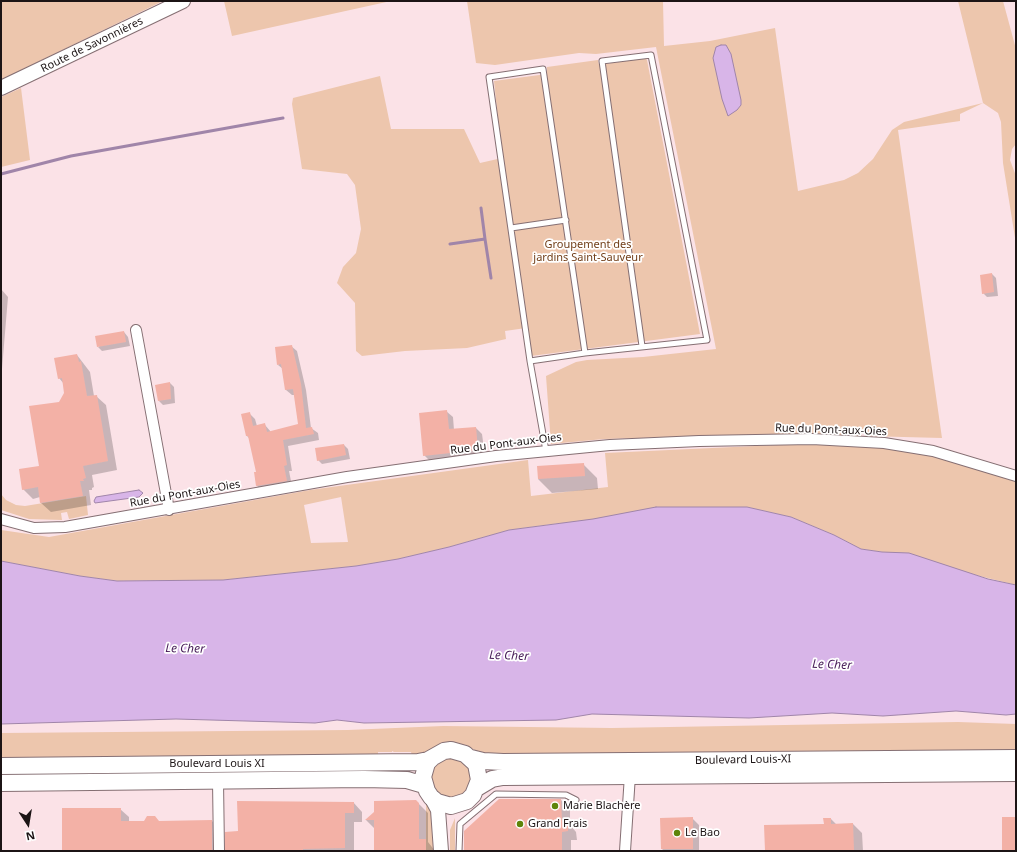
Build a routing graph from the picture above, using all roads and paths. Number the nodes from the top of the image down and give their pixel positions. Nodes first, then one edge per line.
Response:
1 (183, 1) edge
2 (1, 88) edge
3 (566, 220) junction
4 (511, 228) junction
5 (136, 330) dead end
6 (642, 346) junction
7 (586, 353) junction
8 (530, 361) junction
9 (546, 451) junction
10 (1016, 476) edge
11 (169, 510) junction
12 (1, 519) edge
13 (432, 758) junction
14 (471, 758) junction
15 (1016, 758) edge
16 (1, 766) edge
17 (1016, 773) edge
18 (630, 776) junction
19 (218, 781) junction
20 (1, 782) edge
21 (477, 788) junction
22 (428, 791) junction
23 (576, 800) dead end
24 (459, 804) junction
25 (219, 851) edge
26 (442, 851) edge
27 (460, 851) edge
28 (626, 851) edge

1 - 2 main road, Route de Savonnières
3 - 4 lane
3 - 4 lane
3 - 7 lane
4 - 8 lane
5 - 11 street
6 - 6 lane
6 - 7 lane
7 - 8 lane
8 - 9 lane
9 - 10 street, Rue du Pont-aux-Oies
9 - 11 street, Rue du Pont-aux-Oies
11 - 12 street, Rue du Pont-aux-Oies
13 - 14 main road
13 - 16 main road, Boulevard Louis XI
13 - 22 main road
14 - 15 main road, Boulevard Louis-XI
14 - 21 main road
17 - 18 main road, Boulevard Louis-XI
18 - 21 main road, Boulevard Louis-XI
18 - 28 street
19 - 20 main road, Boulevard Louis XI
19 - 22 main road, Boulevard Louis XI
19 - 25 street
21 - 24 main road
22 - 24 main road
22 - 26 main road
23 - 27 lane
24 - 26 main road

